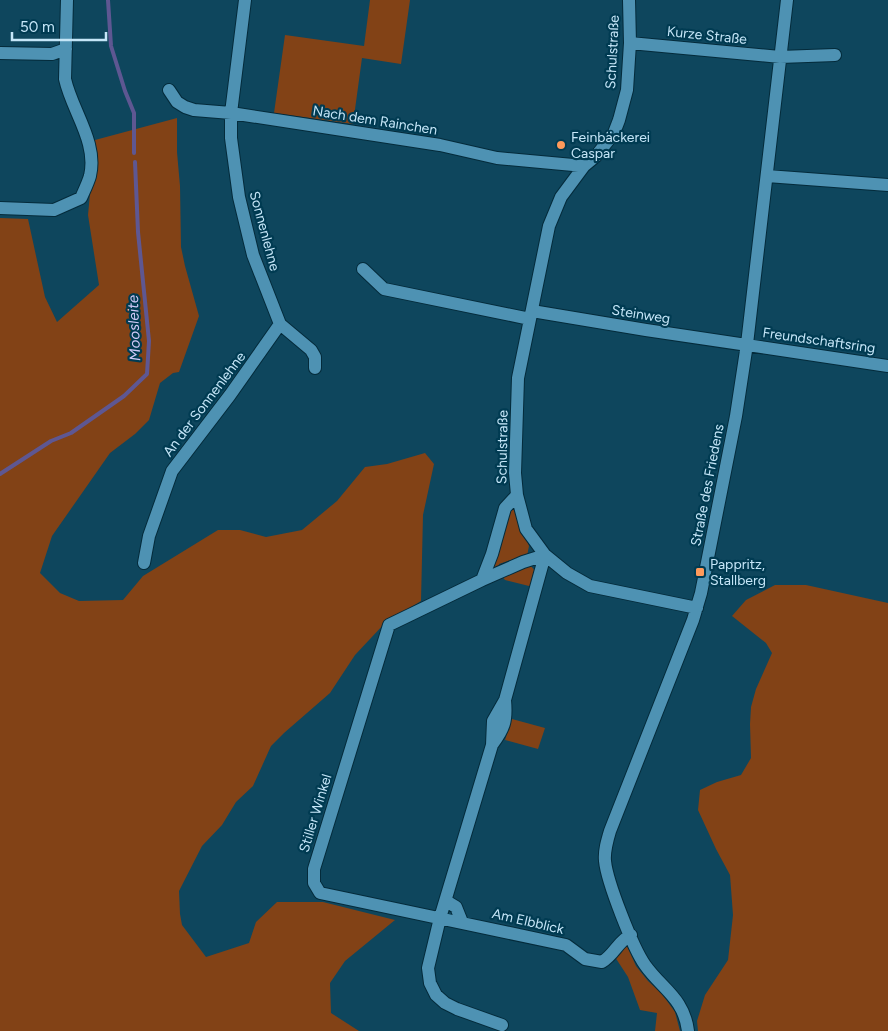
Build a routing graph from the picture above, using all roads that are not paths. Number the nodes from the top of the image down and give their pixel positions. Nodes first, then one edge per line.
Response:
1 (67, 0) edge
2 (246, 0) edge
3 (628, 0) edge
4 (787, 0) edge
5 (630, 42) junction
6 (66, 49) junction
7 (0, 53) edge
8 (835, 55) dead end
9 (780, 57) junction
10 (170, 90) dead end
11 (231, 113) junction
12 (584, 166) junction
13 (767, 176) junction
14 (888, 185) edge
15 (0, 208) edge
16 (363, 269) dead end
17 (531, 315) junction
18 (280, 324) junction
19 (746, 344) junction
20 (888, 366) edge
21 (315, 368) dead end
22 (518, 494) junction
23 (545, 555) junction
24 (144, 563) dead end
25 (482, 580) junction
26 (697, 608) junction
27 (446, 901) junction
28 (440, 918) junction
29 (462, 922) junction
30 (631, 936) junction
31 (502, 1025) dead end
32 (688, 1031) edge

1 - 6 street
2 - 11 street, Sonnenlehne
3 - 5 street, Schulstraße
4 - 9 street, Straße des Friedens
5 - 9 street, Kurze Straße
5 - 12 street, Schulstraße
6 - 7 street
6 - 15 street
8 - 9 street
9 - 13 street, Straße des Friedens
10 - 11 street, Nach dem Rainchen
11 - 12 street, Nach dem Rainchen
11 - 18 street, Sonnenlehne
12 - 17 street, Schulstraße
13 - 14 street
13 - 19 street, Straße des Friedens
16 - 17 street
17 - 19 street, Steinweg
17 - 22 street, Schulstraße
18 - 21 street, Sonnenlehne
18 - 24 street, An der Sonnenlehne
19 - 20 street, Freundschaftsring
19 - 26 street, Straße des Friedens
22 - 23 street, Schulstraße
22 - 25 street
23 - 25 street
23 - 26 street, Schulstraße
23 - 27 street
25 - 28 street, Stiller Winkel
26 - 30 street, Straße des Friedens
27 - 28 street
27 - 29 street
28 - 29 street, Am Elbblick
28 - 31 street
29 - 30 street, Am Elbblick
30 - 32 street, Straße des Friedens

